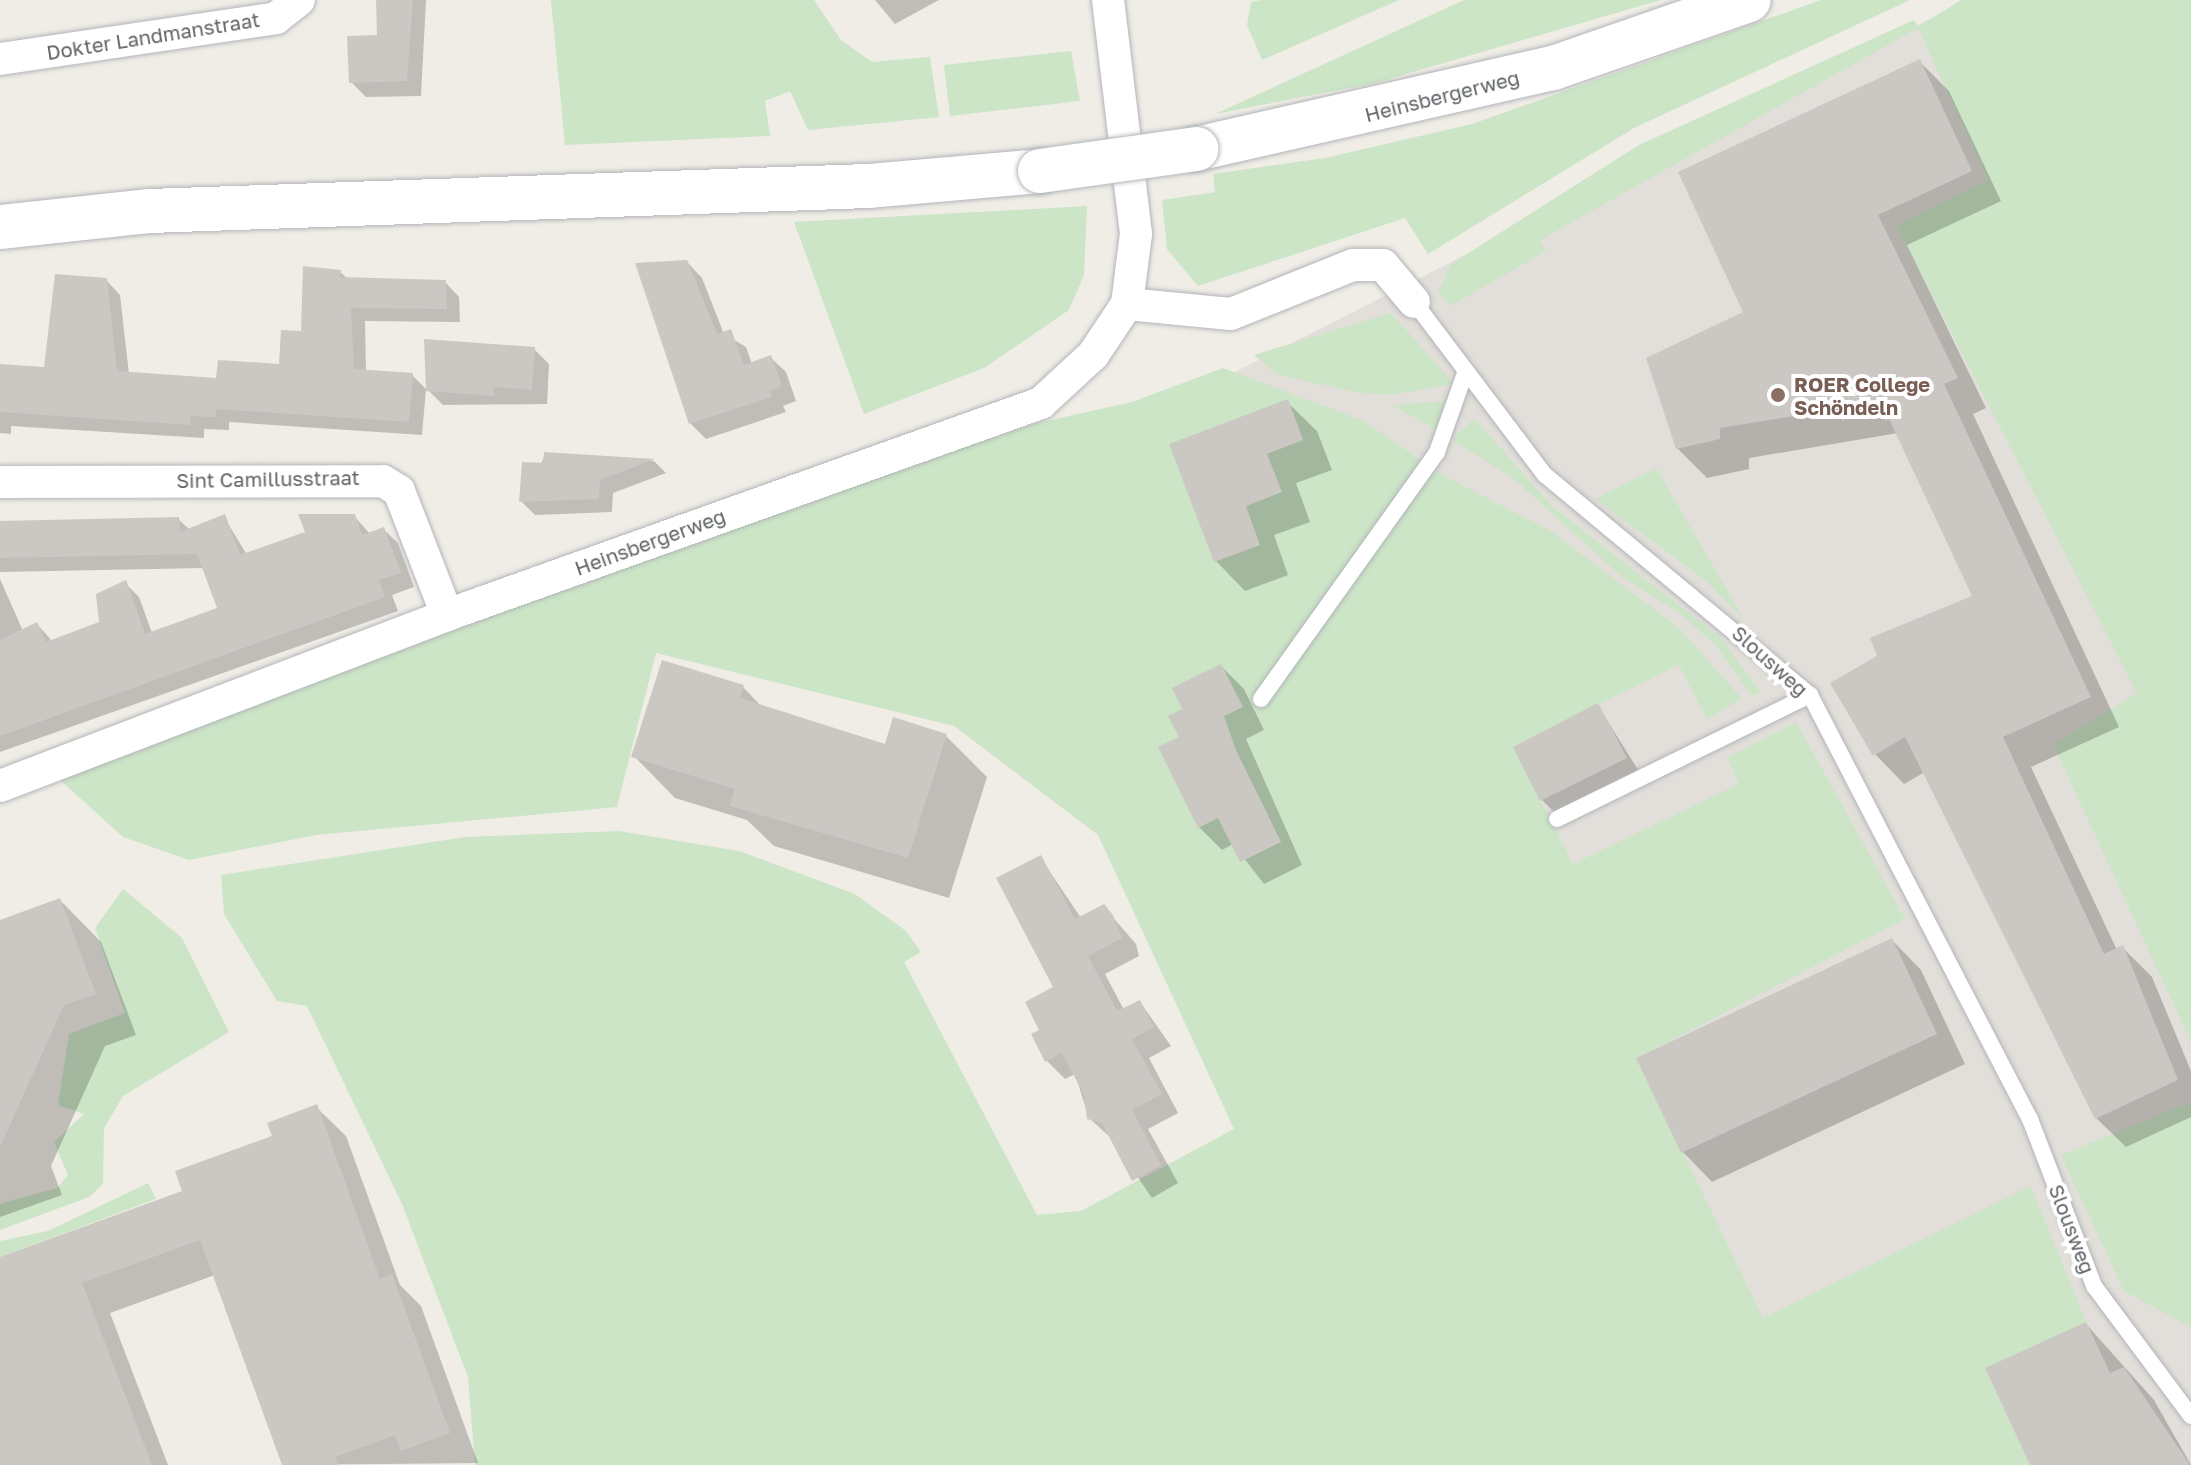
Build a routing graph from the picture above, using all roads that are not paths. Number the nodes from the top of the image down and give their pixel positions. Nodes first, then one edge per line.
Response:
1 (299, 0) edge
2 (1108, 0) edge
3 (1749, 0) edge
4 (0, 59) edge
5 (0, 227) edge
6 (1414, 302) joint
7 (1127, 304) junction
8 (1464, 376) junction
9 (0, 482) edge
10 (447, 615) junction
11 (1810, 695) junction
12 (1261, 699) dead end
13 (0, 786) edge
14 (1557, 819) dead end
15 (2191, 1416) edge

1 - 4 street, Dokter Landmanstraat
2 - 7 street, Heinsbergerweg
3 - 5 main road, Heinsbergerweg, bridge
6 - 7 street, Slousweg
6 - 8 lane, Slousweg
7 - 10 street, Heinsbergerweg
8 - 11 lane, Slousweg
8 - 12 lane
9 - 10 street, Sint Camillusstraat
10 - 13 street, Heinsbergerweg
11 - 14 lane
11 - 15 lane, Slousweg

